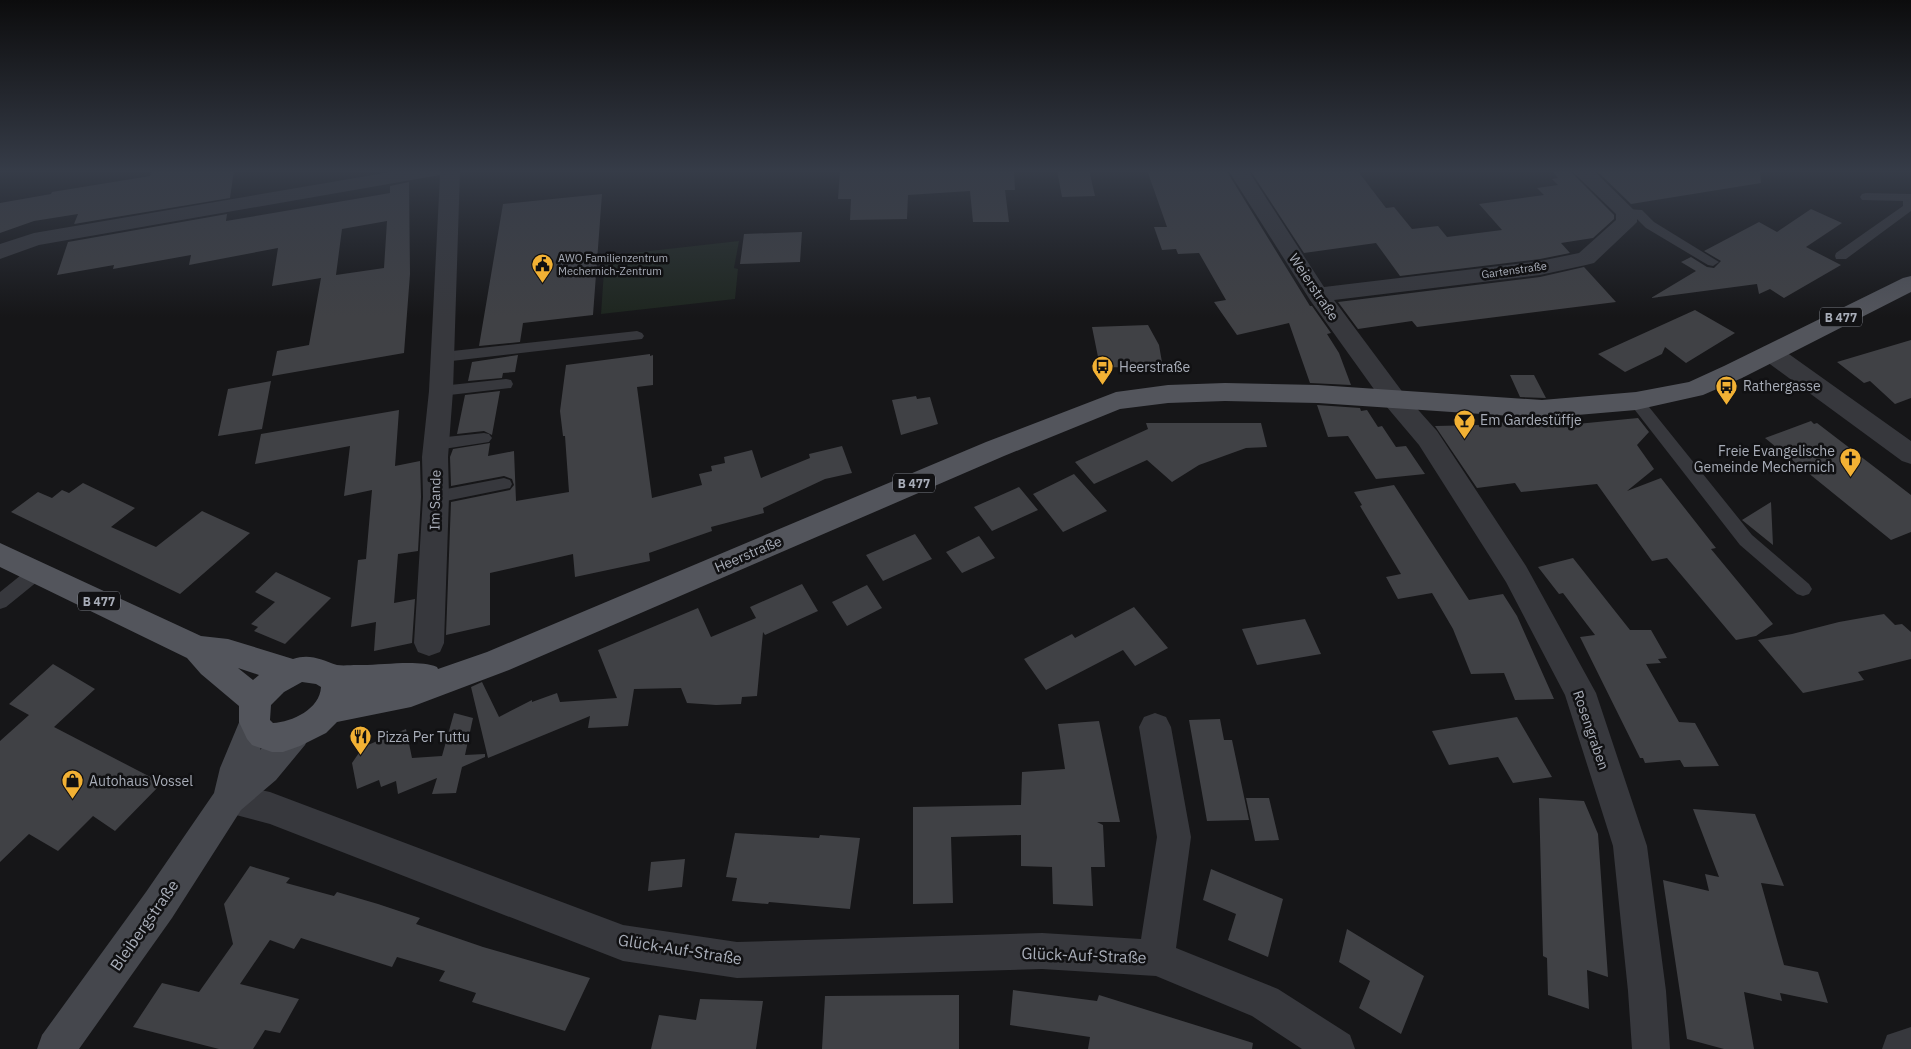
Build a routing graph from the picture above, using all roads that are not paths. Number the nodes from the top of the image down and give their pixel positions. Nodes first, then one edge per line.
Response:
1 (147, 219) edge
2 (448, 219) edge
3 (1269, 219) edge
4 (1626, 219) edge
5 (1644, 219) edge
6 (1892, 219) edge
7 (0, 252) edge
8 (1841, 256) dead end
9 (1713, 262) dead end
10 (1911, 283) edge
11 (1318, 295) junction
12 (637, 336) dead end
13 (1771, 353) junction
14 (443, 357) junction
15 (506, 384) dead end
16 (441, 391) junction
17 (1395, 400) junction
18 (1636, 401) junction
19 (484, 438) dead end
20 (436, 444) junction
21 (1911, 454) edge
22 (504, 484) dead end
23 (436, 497) junction
24 (0, 554) edge
25 (37, 572) junction
26 (1803, 589) dead end
27 (0, 602) edge
28 (429, 643) dead end
29 (198, 648) junction
30 (293, 672) junction
31 (455, 676) junction
32 (333, 678) junction
33 (330, 710) junction
34 (255, 712) junction
35 (1155, 727) dead end
36 (294, 735) junction
37 (229, 799) junction
38 (1156, 958) junction
39 (1911, 1046) edge
40 (56, 1049) edge
41 (1336, 1049) edge
42 (1651, 1049) edge
43 (1901, 1049) edge

1 - 7 street
2 - 14 street, Im Sande
3 - 11 street, Weierstraße
4 - 11 street, Gartenstraße
5 - 9 lane
6 - 8 lane
10 - 13 main road, B 477
11 - 17 street, Weierstraße
12 - 14 lane
13 - 18 main road, B 477
13 - 21 street
14 - 16 street, Im Sande
15 - 16 lane
16 - 20 street, Im Sande
17 - 18 main road, B 477
17 - 31 main road, Heerstraße / B 477
17 - 42 street, Rosengraben
18 - 26 lane
19 - 20 lane
20 - 23 street, Im Sande
22 - 23 lane
23 - 28 street, Im Sande
24 - 25 main road, B 477
25 - 27 lane
25 - 29 main road, B 477
29 - 30 main road, B 477
29 - 34 main road, B 477
30 - 32 main road
30 - 34 main road
31 - 32 main road, Heerstraße / B 477
31 - 33 main road, Heerstraße / B 477
32 - 33 main road
33 - 36 main road
34 - 36 main road
34 - 37 street, Bleibergstraße
35 - 38 street, Glück-Auf-Straße
36 - 37 street, Bleibergstraße
37 - 38 street, Glück-Auf-Straße
37 - 40 street, Bleibergstraße
38 - 41 street, Glück-Auf-Straße
39 - 43 street

